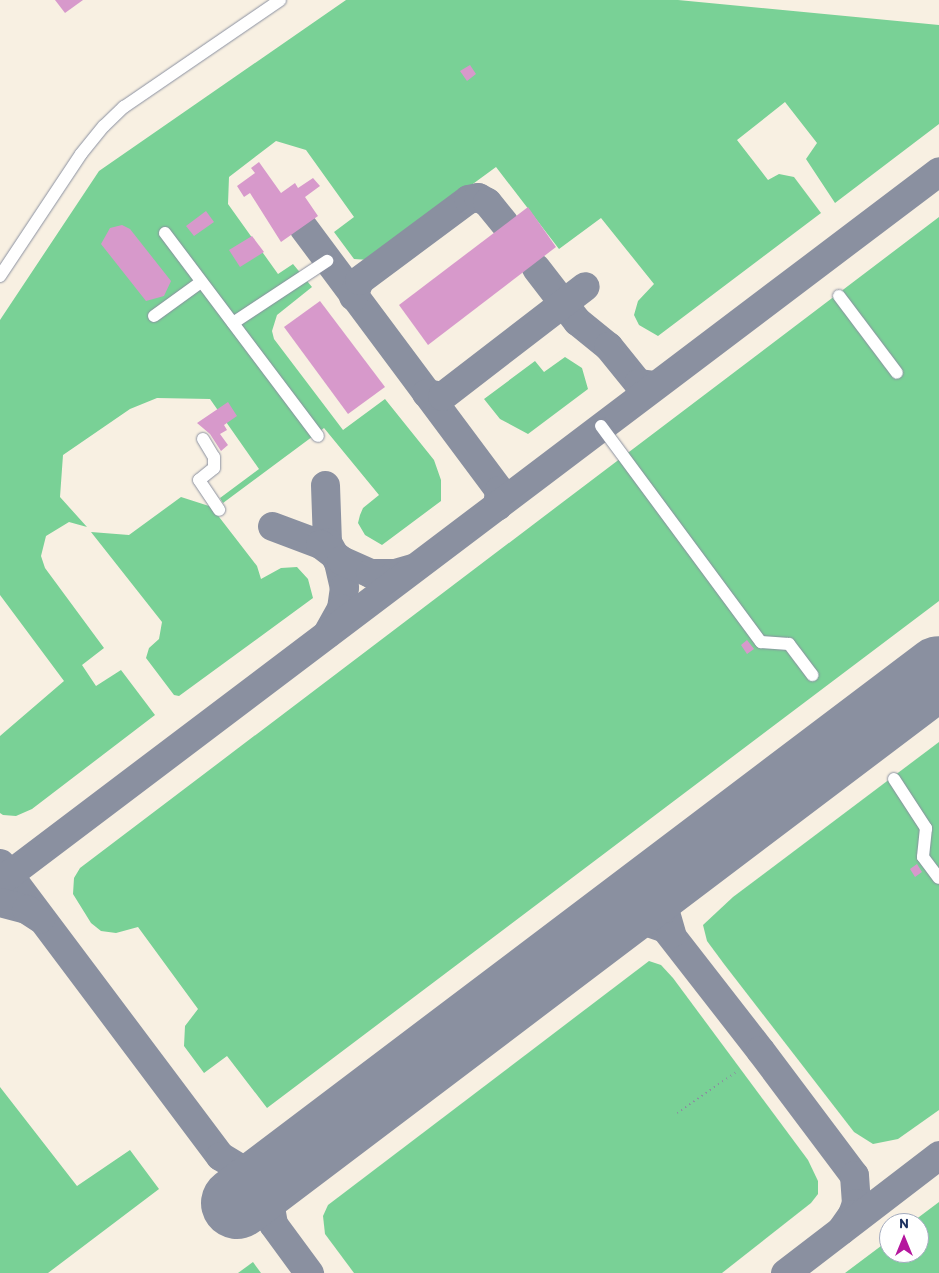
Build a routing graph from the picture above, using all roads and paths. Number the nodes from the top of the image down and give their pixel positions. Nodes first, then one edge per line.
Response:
1 (280, 0) edge
2 (164, 233) dead end
3 (327, 261) dead end
4 (0, 276) edge
5 (201, 282) junction
6 (839, 296) dead end
7 (154, 316) dead end
8 (233, 323) junction
9 (897, 373) dead end
10 (601, 426) dead end
11 (318, 436) dead end
12 (203, 439) dead end
13 (219, 510) dead end
14 (812, 675) dead end
15 (894, 779) dead end
16 (939, 878) edge
17 (739, 1070) dead end
18 (678, 1113) dead end

1 - 4 lane
2 - 5 lane
3 - 8 lane
5 - 7 lane
5 - 8 lane
6 - 9 lane
8 - 11 lane
10 - 14 lane
12 - 13 lane
15 - 16 lane
17 - 18 path

